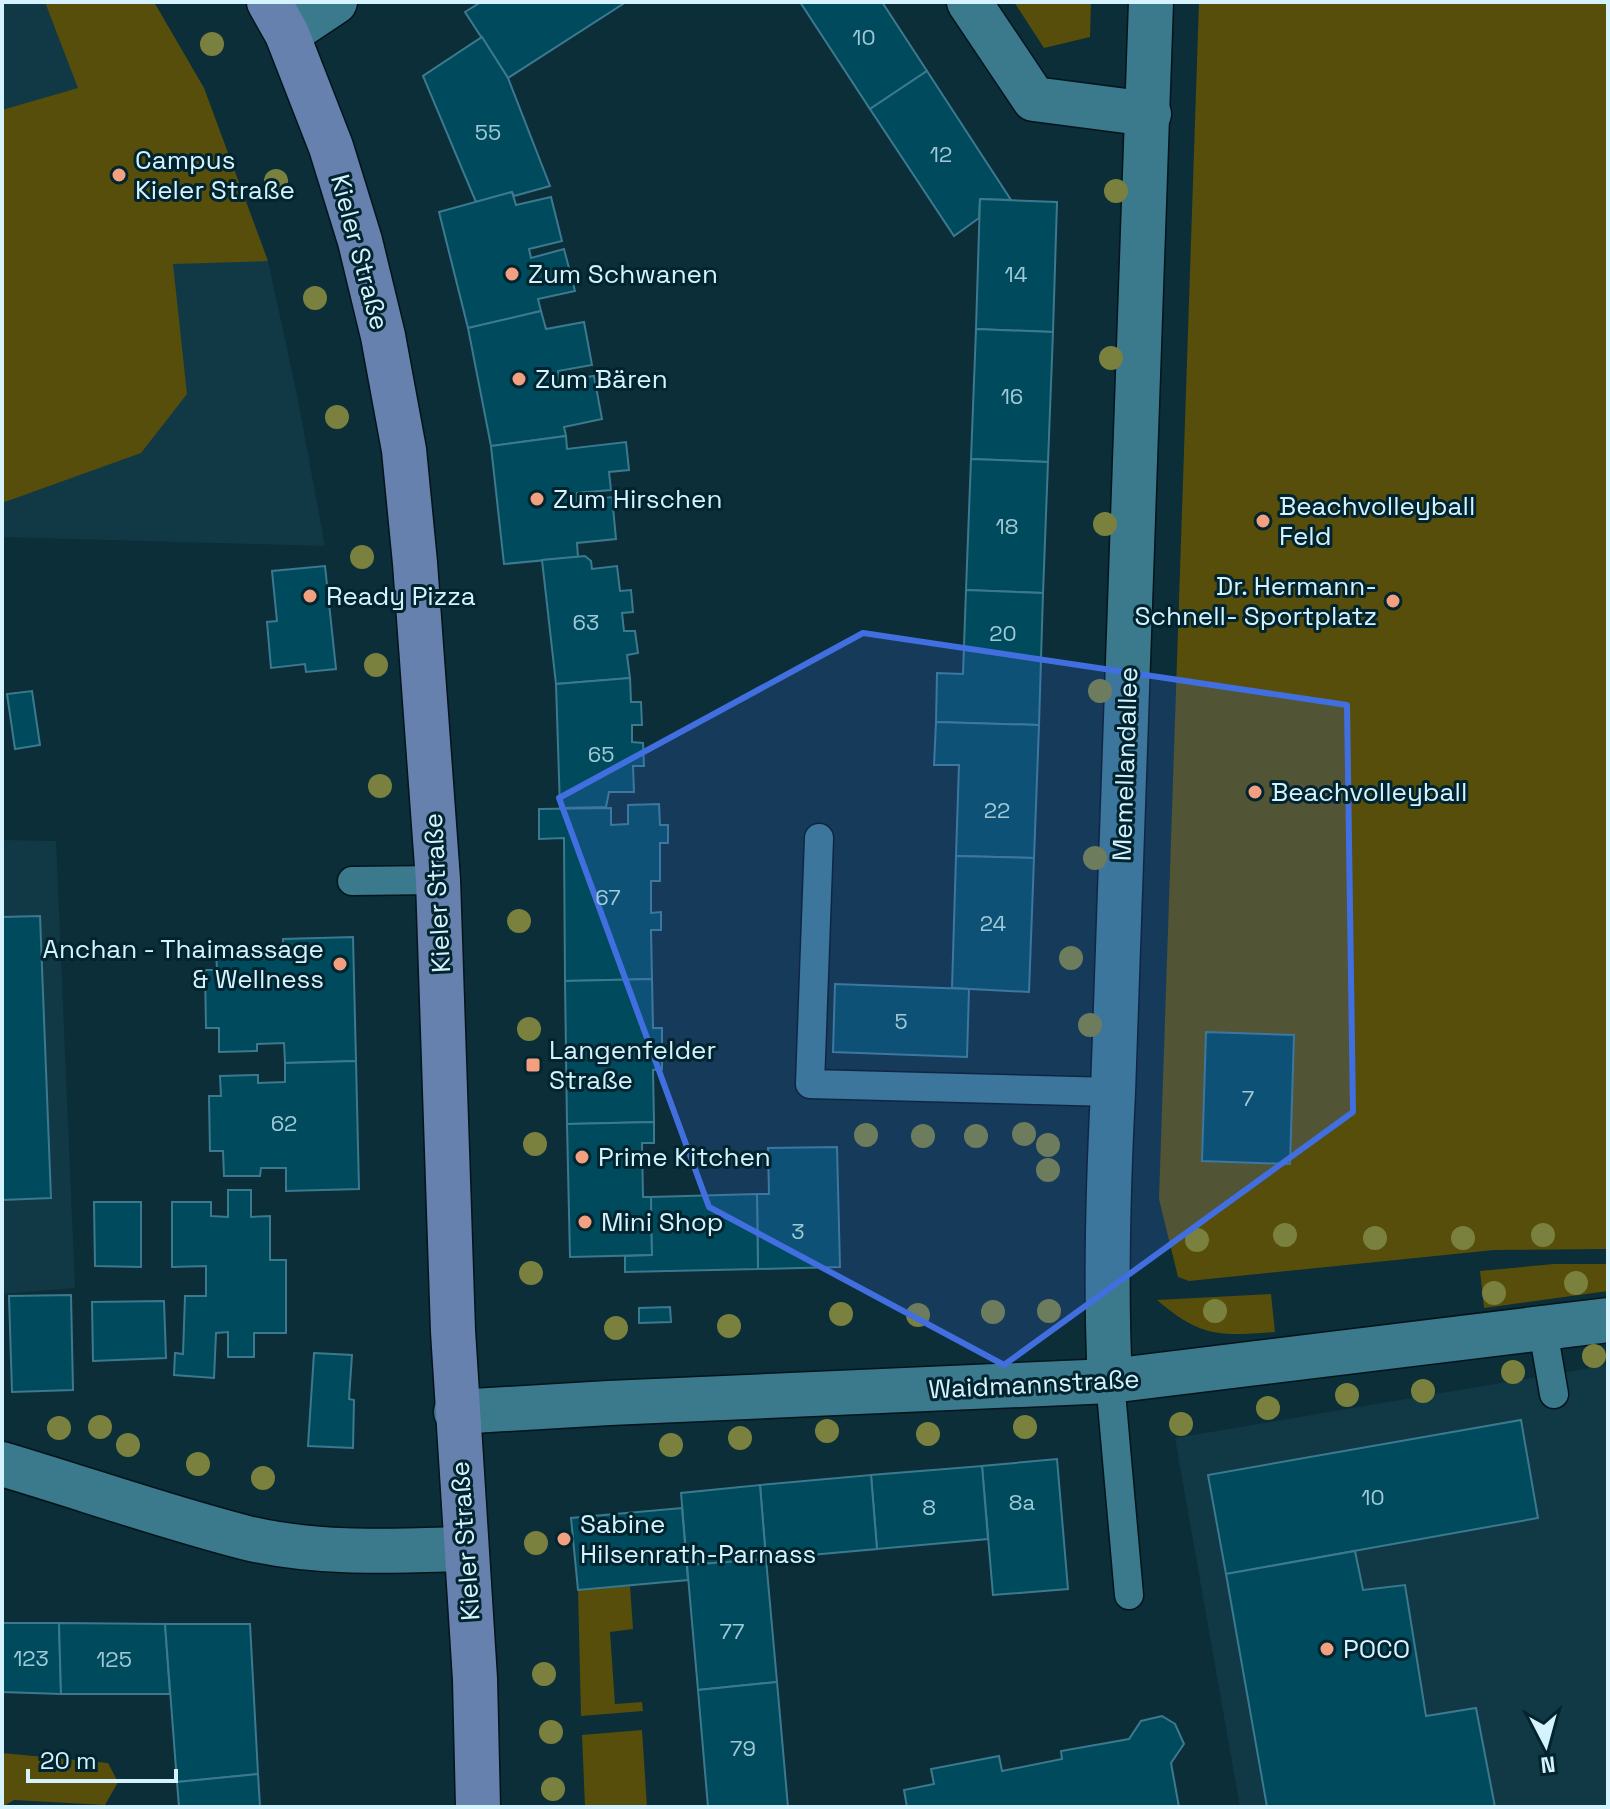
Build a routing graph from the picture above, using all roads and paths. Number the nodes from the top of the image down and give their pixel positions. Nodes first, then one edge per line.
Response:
1 (335, 2) edge
2 (969, 2) edge
3 (1151, 2) edge
4 (278, 18) edge
5 (1149, 114) junction
6 (819, 838) dead end
7 (438, 880) junction
8 (352, 881) dead end
9 (1113, 1092) junction
10 (1608, 1320) edge
11 (1543, 1330) junction
12 (1110, 1381) junction
13 (1554, 1394) dead end
14 (456, 1412) junction
15 (2, 1464) edge
16 (465, 1549) junction
17 (1129, 1595) dead end
18 (478, 1807) edge

1 - 4 street
2 - 5 street
3 - 5 street, Memellandallee
4 - 7 main road, Kieler Straße
5 - 9 street, Memellandallee
6 - 9 lane
7 - 8 lane
7 - 14 main road, Kieler Straße
9 - 12 street, Memellandallee
10 - 11 street, Waidmannstraße
11 - 12 street, Waidmannstraße
11 - 13 lane
12 - 14 street, Waidmannstraße
12 - 17 lane
14 - 16 main road, Kieler Straße
15 - 16 street
16 - 18 main road, Kieler Straße

